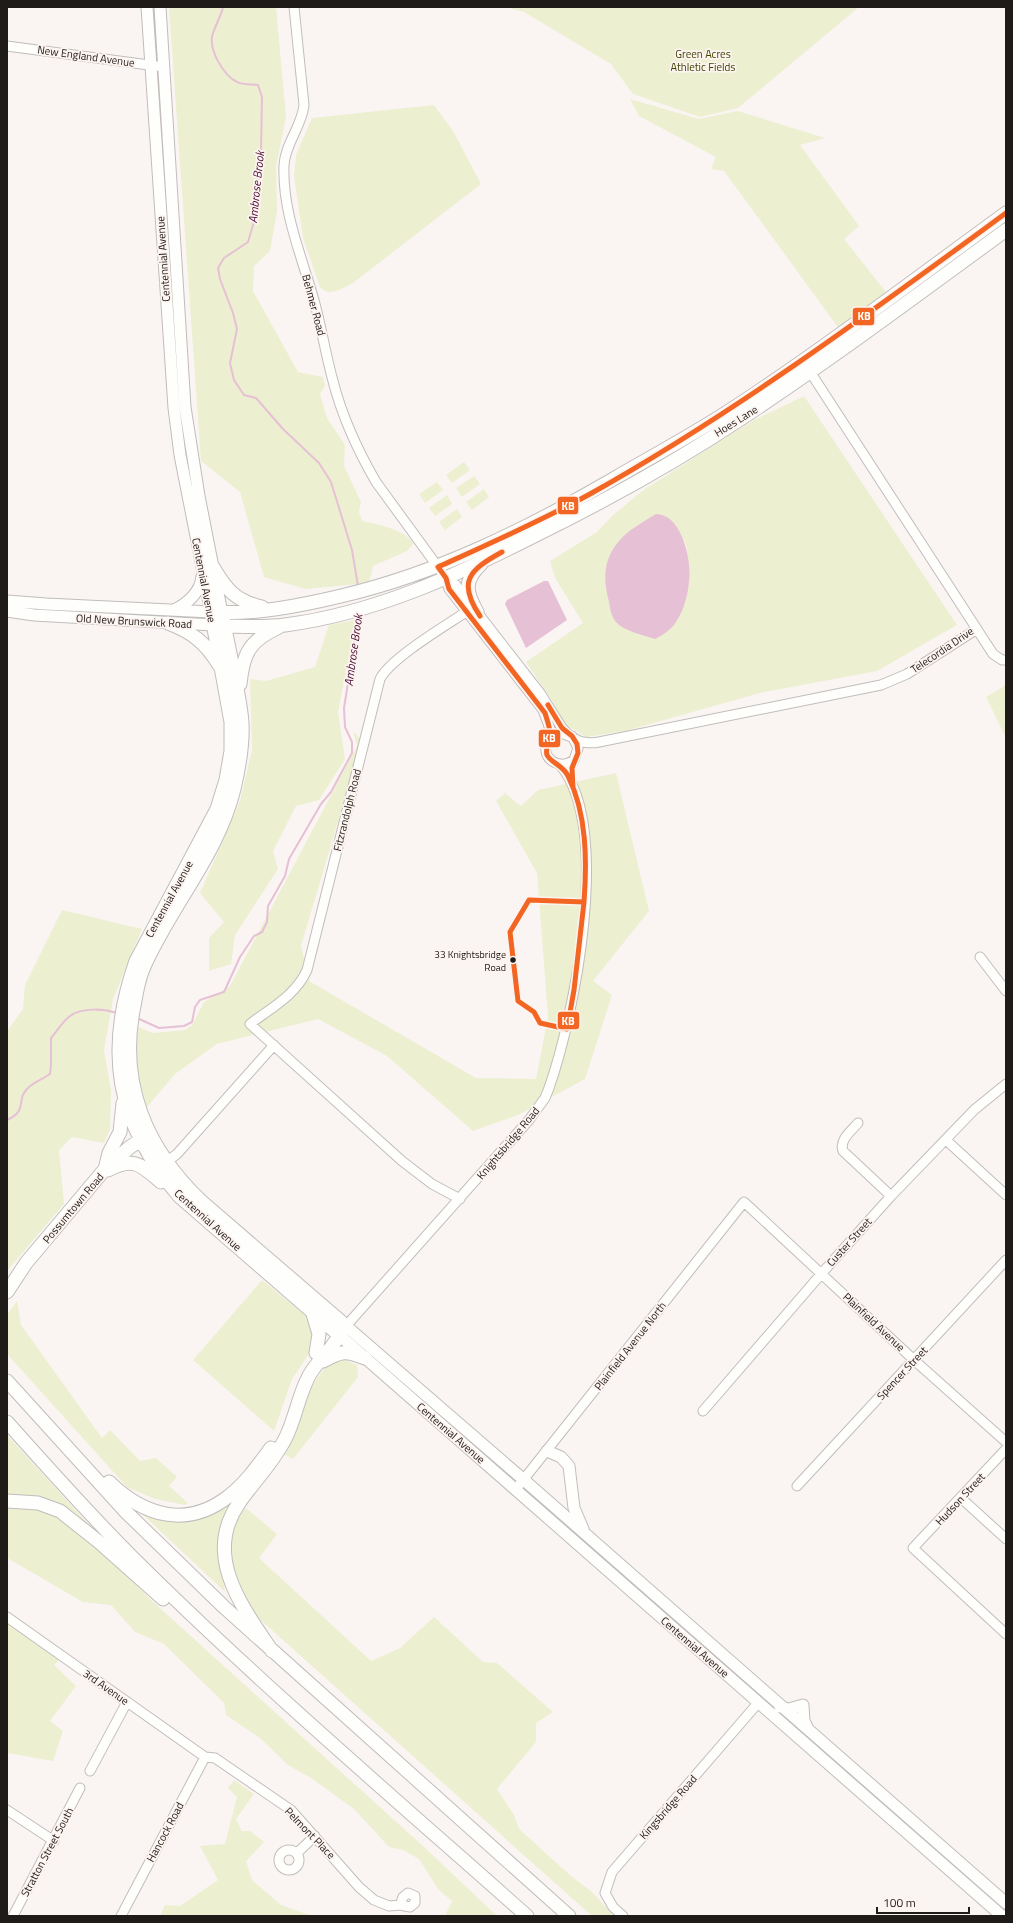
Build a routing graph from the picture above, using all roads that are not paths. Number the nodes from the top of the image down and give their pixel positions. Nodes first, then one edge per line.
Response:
1 (147, 7) edge
2 (160, 7) edge
3 (294, 7) edge
4 (7, 46) edge
5 (151, 65) junction
6 (164, 67) junction
7 (1006, 213) edge
8 (1006, 230) edge
9 (803, 360) junction
10 (810, 372) junction
11 (484, 561) junction
12 (438, 566) junction
13 (207, 567) junction
14 (446, 578) junction
15 (7, 601) edge
16 (271, 609) junction
17 (173, 610) junction
18 (7, 611) edge
19 (216, 612) junction
20 (472, 612) junction
21 (168, 622) junction
22 (284, 625) junction
23 (219, 626) junction
24 (977, 629) junction
25 (1006, 660) edge
26 (223, 672) junction
27 (239, 698) junction
28 (570, 735) junction
29 (549, 740) junction
30 (599, 742) junction
31 (575, 759) junction
32 (560, 765) junction
33 (573, 788) junction
34 (980, 957) dead end
35 (1006, 991) edge
36 (128, 1009) junction
37 (125, 1024) junction
38 (274, 1045) junction
39 (1006, 1084) edge
40 (123, 1091) junction
41 (858, 1123) dead end
42 (145, 1137) junction
43 (946, 1140) junction
44 (166, 1162) junction
45 (103, 1171) junction
46 (1006, 1195) edge
47 (179, 1196) junction
48 (891, 1196) junction
49 (460, 1199) junction
50 (744, 1202) joint
51 (1006, 1260) edge
52 (822, 1273) junction
53 (7, 1292) edge
54 (312, 1312) junction
55 (342, 1330) junction
56 (365, 1358) junction
57 (316, 1359) junction
58 (914, 1360) junction
59 (7, 1381) edge
60 (703, 1411) dead end
61 (7, 1422) edge
62 (1006, 1442) edge
63 (1006, 1449) edge
64 (547, 1451) junction
65 (86, 1470) junction
66 (524, 1480) junction
67 (797, 1486) dead end
68 (516, 1489) junction
69 (962, 1498) junction
70 (7, 1501) edge
71 (587, 1535) junction
72 (1006, 1539) edge
73 (7, 1617) edge
74 (206, 1628) junction
75 (1006, 1634) edge
76 (272, 1651) junction
77 (127, 1702) junction
78 (758, 1703) junction
79 (780, 1706) junction
80 (808, 1730) junction
81 (205, 1757) junction
82 (90, 1771) dead end
83 (80, 1788) dead end
84 (7, 1810) edge
85 (315, 1836) junction
86 (54, 1841) junction
87 (297, 1853) dead end
88 (1006, 1903) edge
89 (400, 1905) dead end
90 (13, 1916) edge
91 (121, 1916) edge
92 (527, 1916) edge
93 (569, 1916) edge
94 (623, 1916) edge
95 (1002, 1916) edge

1 - 5 main road, Centennial Avenue
2 - 6 main road, Centennial Avenue
3 - 12 street, Behmer Road
4 - 5 street, New England Avenue
5 - 6 street, New England Avenue
5 - 13 main road, Centennial Avenue
6 - 13 main road, Centennial Avenue
7 - 9 highway, Hoes Lane
8 - 10 highway, Hoes Lane
9 - 10 street, Telecordia Drive
9 - 12 highway, Hoes Lane
10 - 11 highway, Hoes Lane
10 - 24 street, Telecordia Drive
11 - 14 highway, Hoes Lane
11 - 20 highway
12 - 14 street, Behmer Road
12 - 16 highway, Old New Brunswick Road
13 - 16 highway
13 - 17 main road
13 - 19 main road, Centennial Avenue
14 - 20 street
14 - 22 highway, Old New Brunswick Road
15 - 17 main road, Old New Brunswick Road
16 - 19 highway, Old New Brunswick Road
17 - 19 main road, Old New Brunswick Road
18 - 21 main road, Old New Brunswick Road
19 - 23 highway, Centennial Avenue
20 - 28 street
20 - 29 street
20 - 38 street, Fitzrandolph Road
21 - 23 main road, Old New Brunswick Road
21 - 26 highway
22 - 23 highway, Old New Brunswick Road
22 - 27 highway
23 - 26 highway, Centennial Avenue
23 - 27 highway, Centennial Avenue
24 - 25 street
24 - 30 street, Telecordia Drive
26 - 36 highway, Centennial Avenue
27 - 36 highway, Centennial Avenue
28 - 29 street
28 - 30 street, Telecordia Drive
28 - 31 street
29 - 32 street
30 - 31 street, Telecordia Drive
31 - 32 street
31 - 33 street, Knightsbridge Road
32 - 33 street, Knightsbridge Road
33 - 49 street, Knightsbridge Road
34 - 35 street
36 - 37 highway, Centennial Avenue
37 - 40 highway, Centennial Avenue
37 - 42 highway, Centennial Avenue
38 - 44 street
38 - 49 street
39 - 43 street, Custer Street
40 - 42 highway, Centennial Avenue
40 - 45 highway
41 - 48 street
42 - 44 highway, Centennial Avenue
42 - 45 highway, Possumtown Road
42 - 47 highway, Centennial Avenue
43 - 46 street
43 - 48 street, Custer Street
44 - 55 highway, Centennial Avenue
45 - 47 highway
45 - 53 highway, Possumtown Road
47 - 54 highway, Centennial Avenue
48 - 52 street, Custer Street
49 - 55 street, Knightsbridge Road
50 - 52 street, Plainfield Avenue
50 - 64 street, Plainfield Avenue North
51 - 58 street, Spencer Street
52 - 58 street, Plainfield Avenue
52 - 60 street, Custer Street
54 - 55 highway, Centennial Avenue
54 - 57 highway
55 - 56 main road, Centennial Avenue
55 - 57 highway
55 - 66 main road, Centennial Avenue
56 - 57 highway
56 - 68 main road, Centennial Avenue
57 - 65 highway
57 - 76 highway
58 - 62 street, Plainfield Avenue
58 - 67 street, Spencer Street
59 - 65 highway
61 - 74 highway
63 - 69 street, Hudson Street
64 - 66 street, Plainfield Avenue North
64 - 71 main road
65 - 76 highway
66 - 68 street, Plainfield Avenue North
66 - 71 main road, Centennial Avenue
68 - 78 main road, Centennial Avenue
69 - 72 street
69 - 75 street, Hudson Street
70 - 74 highway
71 - 79 main road, Centennial Avenue
73 - 77 street, 3rd Avenue
74 - 92 highway
76 - 93 highway
77 - 81 street, 3rd Avenue
77 - 82 street
78 - 94 street, Kingsbridge Road
78 - 95 main road, Centennial Avenue
79 - 80 main road, Centennial Avenue
79 - 80 main road
80 - 88 main road, Centennial Avenue
81 - 85 street, Pelmont Place
81 - 91 street, Hancock Road
83 - 86 street, Stratton Street South
84 - 86 street
85 - 87 street
85 - 89 street, Pelmont Place
86 - 90 street, Stratton Street South

